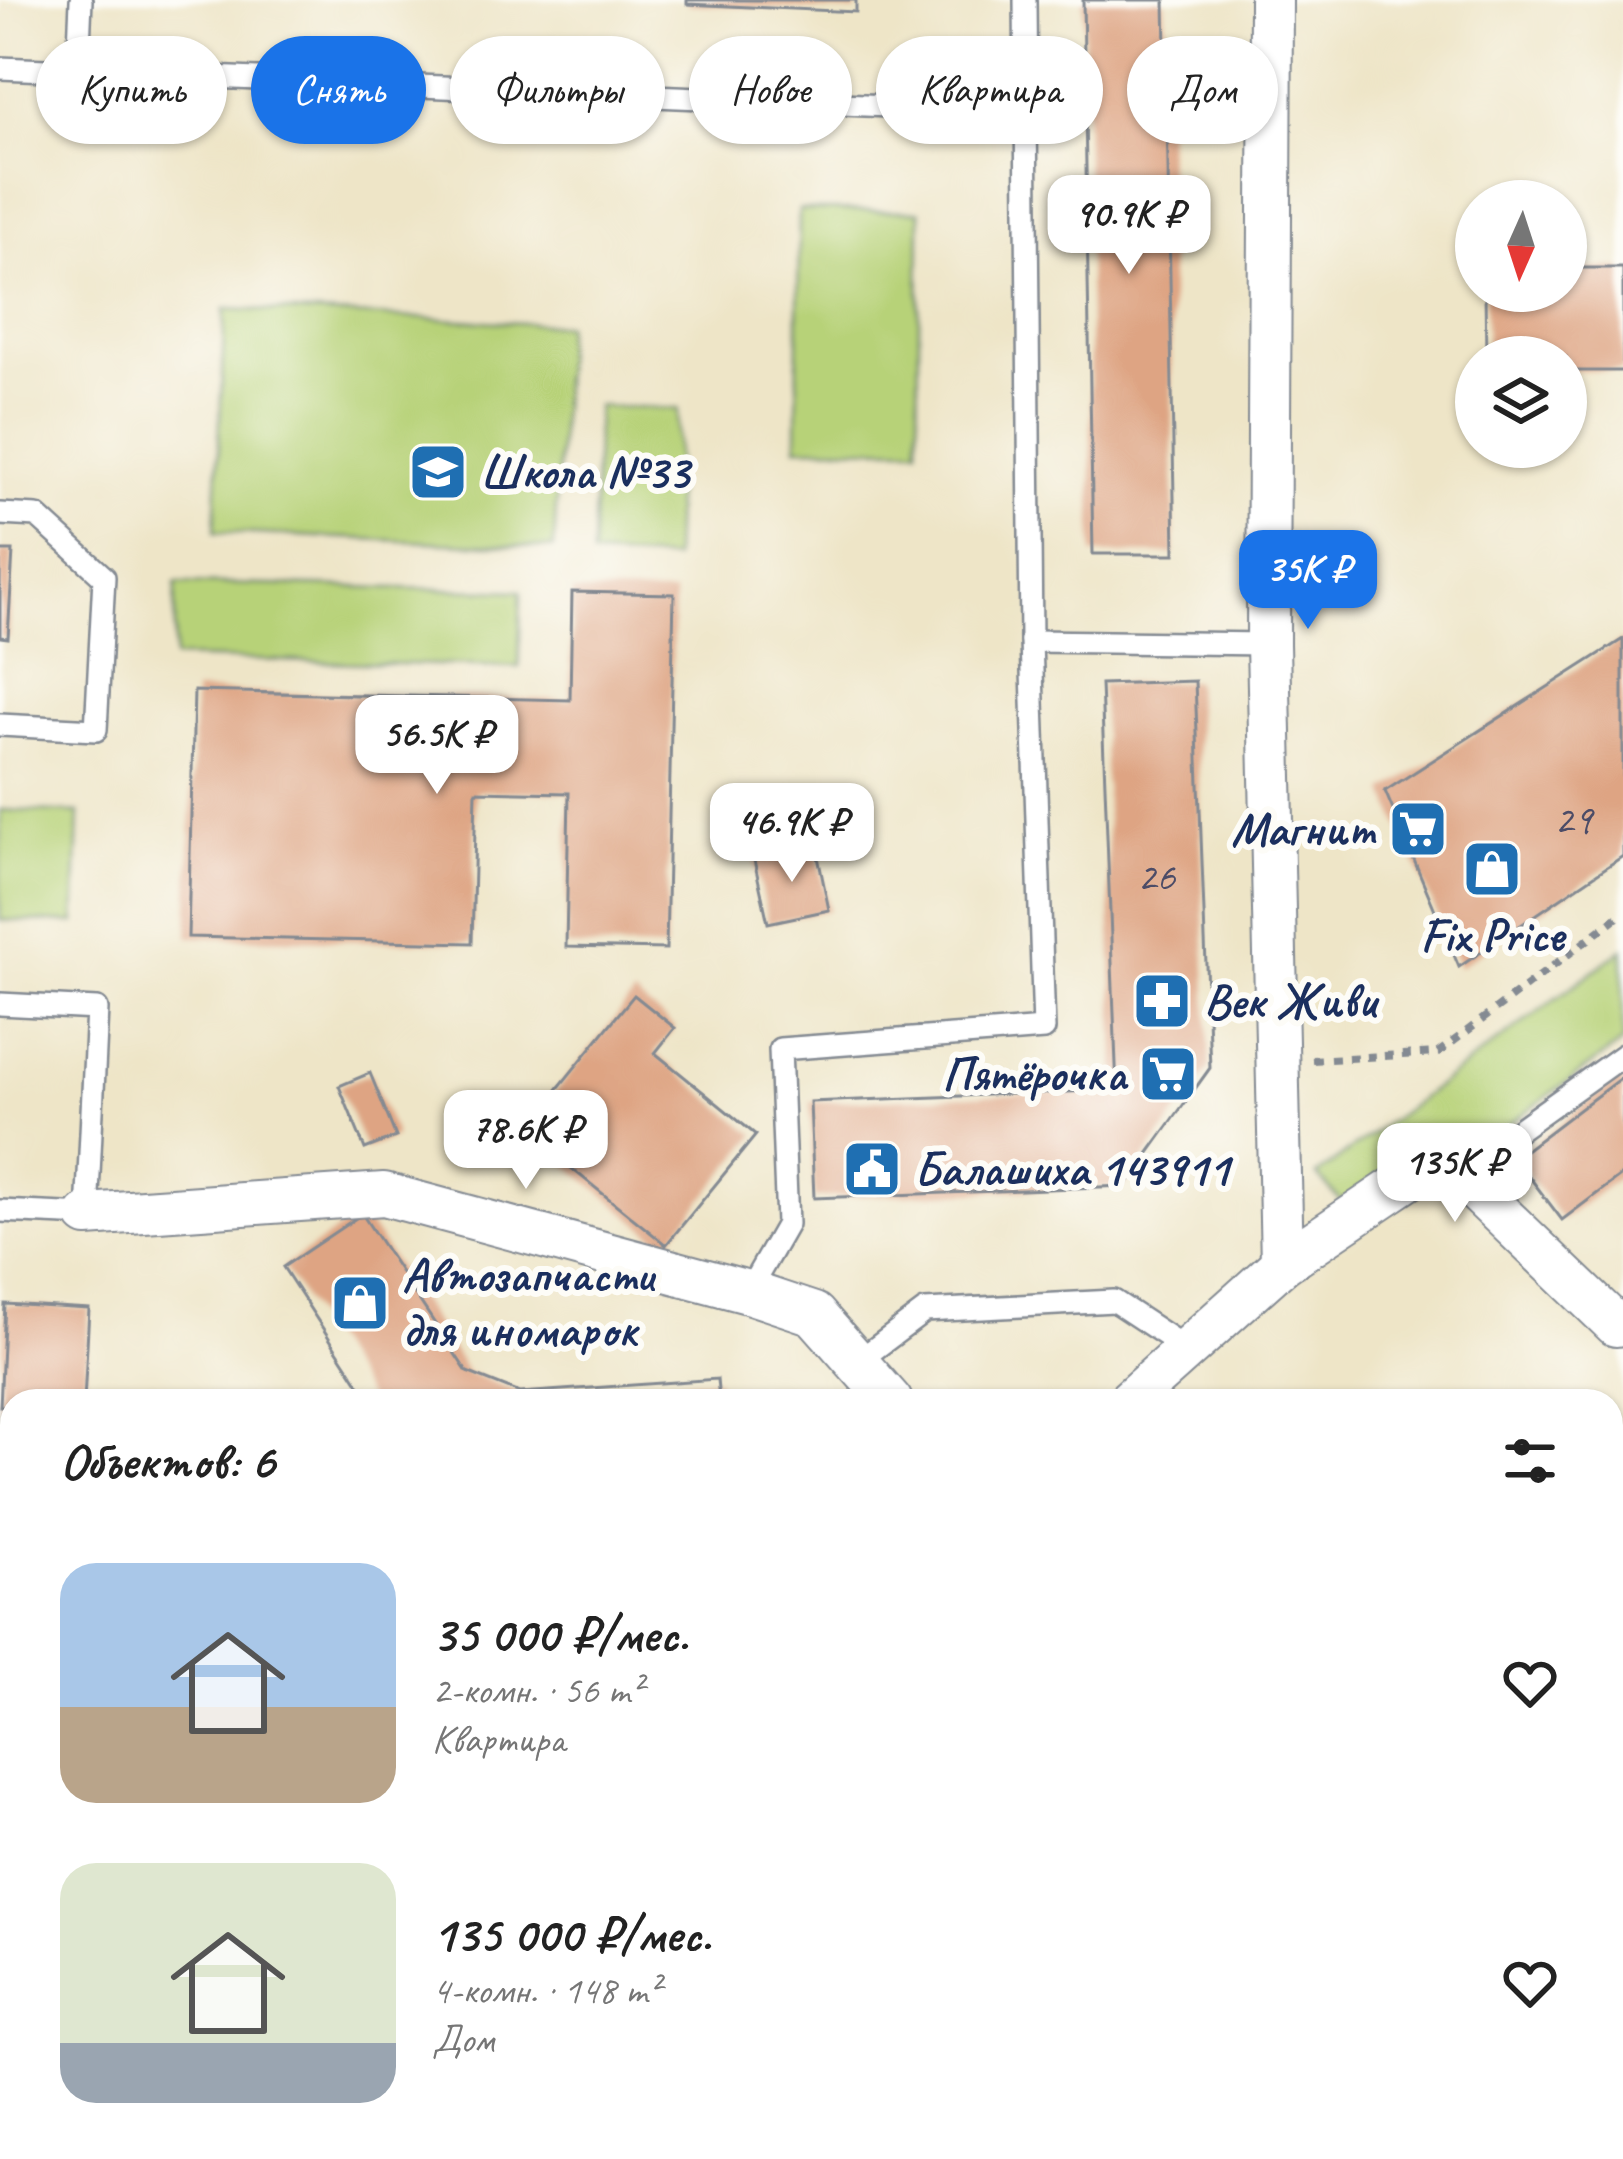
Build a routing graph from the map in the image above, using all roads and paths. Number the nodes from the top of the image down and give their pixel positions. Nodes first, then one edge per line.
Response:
1 (81, 0) edge
2 (1025, 0) edge
3 (1271, 0) edge
4 (79, 36) edge
5 (1026, 36) edge
6 (0, 68) edge
7 (36, 69) edge
8 (227, 77) edge
9 (876, 105) edge
10 (1027, 144) edge
11 (0, 514) edge
12 (1031, 641) junction
13 (1268, 644) junction
14 (0, 724) edge
15 (1623, 913) edge
16 (0, 1004) edge
17 (1623, 1055) edge
18 (1277, 1062) junction
19 (1458, 1173) junction
20 (0, 1210) edge
21 (87, 1215) junction
22 (1282, 1264) junction
23 (748, 1292) junction
24 (1616, 1325) dead end
25 (1187, 1349) junction
26 (857, 1362) junction
27 (881, 1389) edge
28 (1142, 1389) edge

1 - 4 lane
2 - 5 lane
3 - 13 street
6 - 7 lane
8 - 9 lane
10 - 12 lane
11 - 14 lane
12 - 13 lane
12 - 23 lane
13 - 18 street
15 - 18 path
16 - 21 lane
17 - 19 lane
18 - 22 street
19 - 22 street
19 - 24 street
20 - 21 lane
21 - 23 street
22 - 25 street
23 - 26 street
25 - 26 lane
25 - 28 street
26 - 27 street

